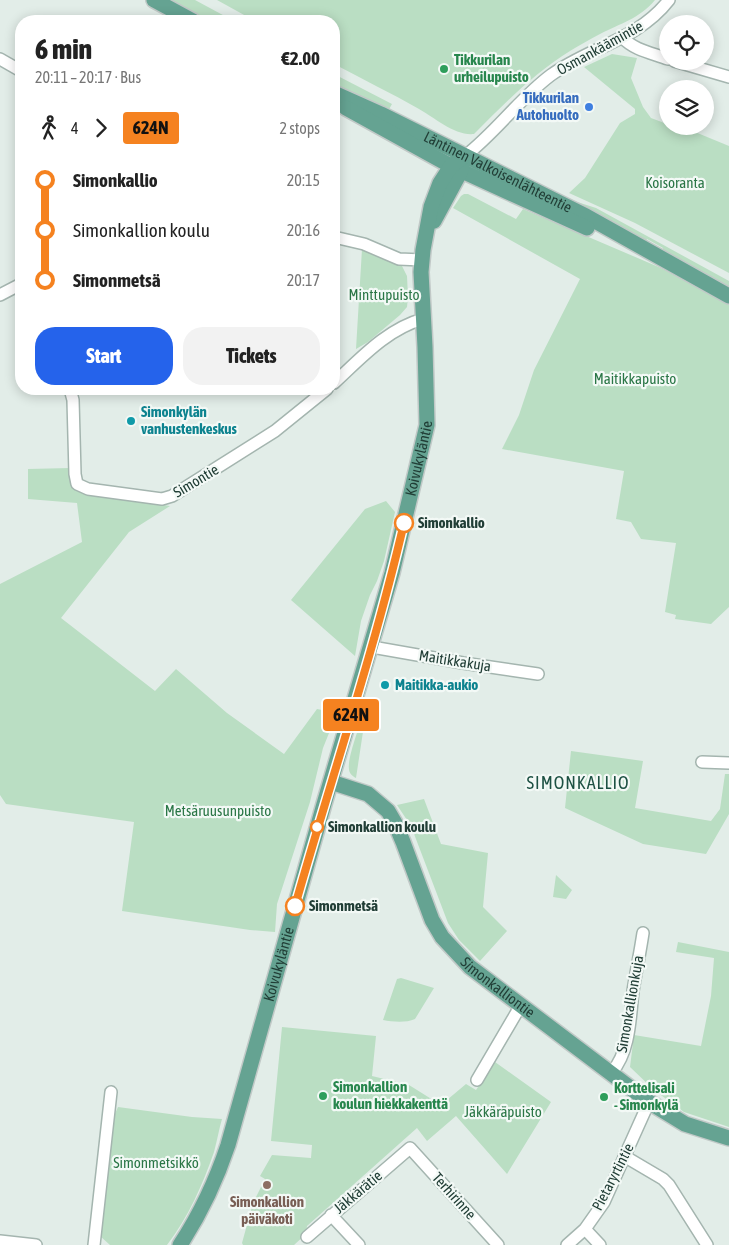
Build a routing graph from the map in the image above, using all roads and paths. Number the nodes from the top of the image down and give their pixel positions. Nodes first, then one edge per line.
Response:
1 (154, 0) edge
2 (669, 0) edge
3 (182, 15) edge
4 (623, 38) junction
5 (659, 56) edge
6 (0, 59) edge
7 (15, 68) edge
8 (705, 70) edge
9 (729, 77) edge
10 (340, 96) edge
11 (340, 104) edge
12 (465, 156) junction
13 (456, 169) junction
14 (340, 238) edge
15 (661, 258) junction
16 (422, 260) junction
17 (15, 287) edge
18 (0, 295) edge
19 (729, 296) edge
20 (424, 319) junction
21 (340, 378) edge
22 (72, 395) edge
23 (320, 395) edge
24 (372, 647) junction
25 (538, 674) dead end
26 (702, 762) dead end
27 (729, 763) edge
28 (331, 782) junction
29 (643, 933) dead end
30 (521, 1005) junction
31 (612, 1072) junction
32 (477, 1080) dead end
33 (111, 1092) dead end
34 (649, 1102) junction
35 (729, 1138) edge
36 (410, 1148) joint
37 (624, 1156) junction
38 (331, 1215) junction
39 (585, 1229) junction
40 (306, 1238) dead end
41 (0, 1241) edge
42 (36, 1245) edge
43 (94, 1245) edge
44 (180, 1245) edge
45 (359, 1245) edge
46 (498, 1245) edge
47 (567, 1245) edge
48 (600, 1245) edge
49 (707, 1245) edge

1 - 3 main road
2 - 4 street, Osmankäämintie
4 - 5 street
4 - 12 street, Osmankäämintie
6 - 7 street
8 - 9 street
10 - 12 main road, Läntinen Valkoisenlähteentie
11 - 13 main road, Läntinen Valkoisenlähteentie
12 - 13 main road, Koivukyläntie
12 - 15 main road, Läntinen Valkoisenlähteentie
13 - 15 main road, Läntinen Valkoisenlähteentie
13 - 16 main road, Koivukyläntie
14 - 16 street
15 - 19 main road, Läntinen Valkoisenlähteentie
16 - 20 main road, Koivukyläntie
17 - 18 street
20 - 21 street
20 - 24 main road, Koivukyläntie
22 - 23 street, Simontie
24 - 25 street, Maitikkakuja
24 - 28 main road, Koivukyläntie
26 - 27 street
28 - 30 main road, Simonkalliontie
28 - 44 main road, Koivukyläntie
29 - 31 street, Simonkallionkuja
30 - 31 main road, Simonkalliontie
30 - 32 street
31 - 34 main road, Simonkalliontie
33 - 43 street
34 - 35 main road, Simonkalliontie
34 - 37 street, Pietaryrtintie
36 - 38 street, Jäkkärätie
36 - 46 street, Terhirinne
37 - 39 street, Pietaryrtintie
37 - 49 street
38 - 40 street, Jäkkärätie
38 - 45 street
39 - 47 street, Pietaryrtintie
39 - 48 street
41 - 42 street

